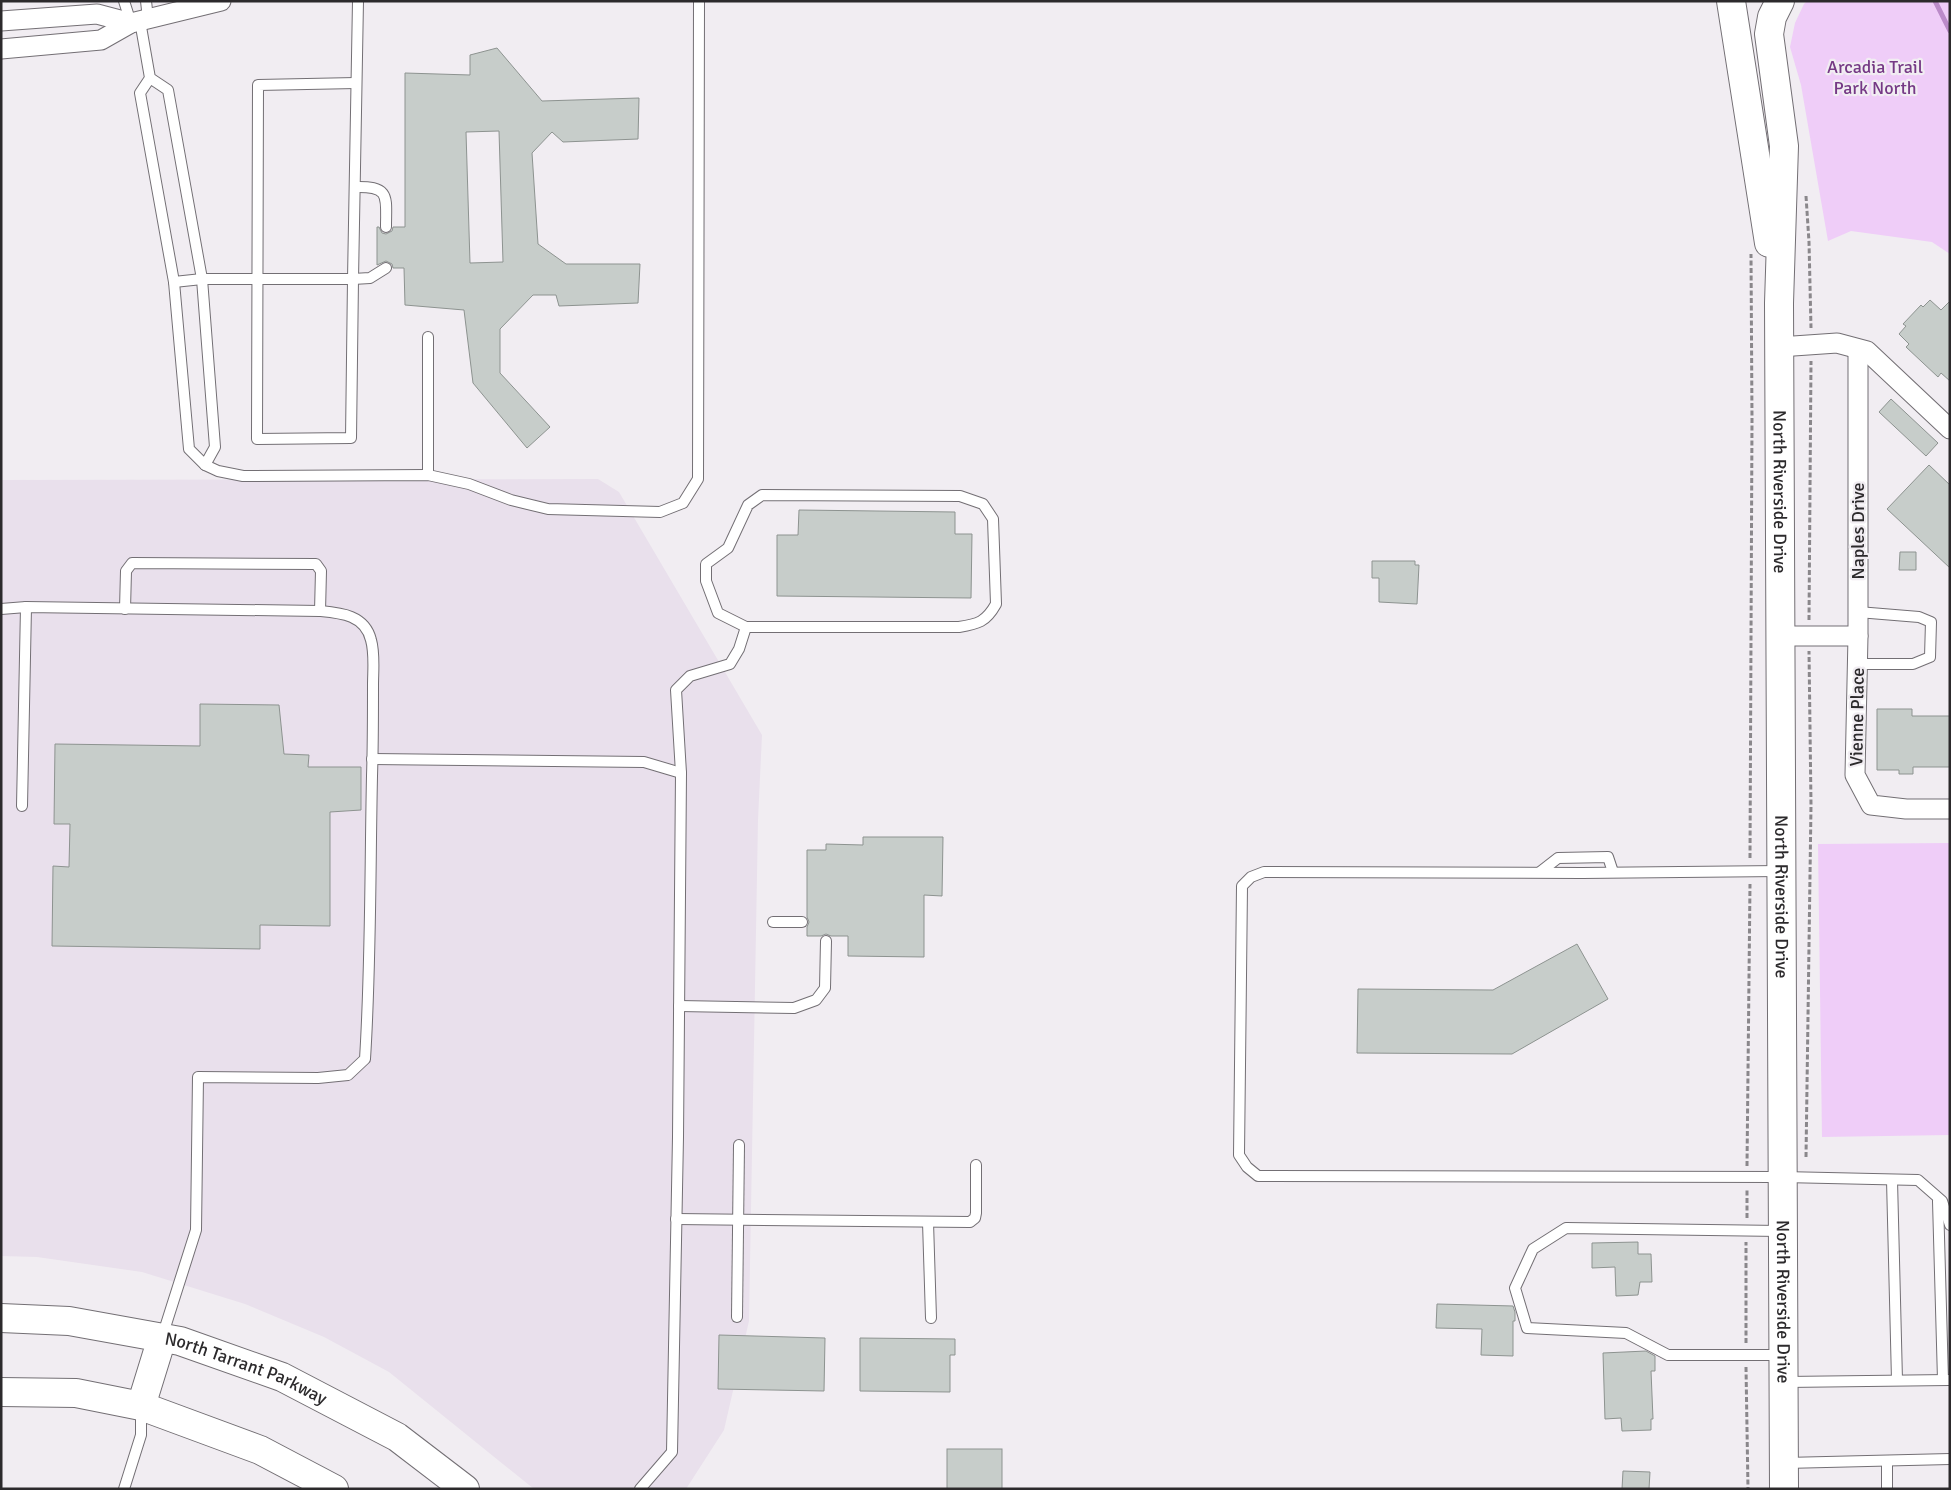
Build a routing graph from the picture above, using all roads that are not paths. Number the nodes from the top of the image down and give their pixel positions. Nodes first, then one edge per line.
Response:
1 (124, 1) edge
2 (221, 1) edge
3 (358, 1) edge
4 (698, 1) edge
5 (1780, 1) edge
6 (1730, 2) edge
7 (142, 16) edge
8 (1, 21) edge
9 (1, 49) edge
10 (150, 78) junction
11 (356, 83) junction
12 (355, 187) junction
13 (386, 227) dead end
14 (386, 268) dead end
15 (202, 279) junction
16 (353, 279) junction
17 (258, 280) junction
18 (174, 282) junction
19 (1779, 303) junction
20 (428, 337) dead end
21 (1779, 347) junction
22 (1858, 348) junction
23 (1950, 429) edge
24 (205, 466) junction
25 (428, 476) junction
26 (26, 607) junction
27 (1, 609) edge
28 (125, 609) junction
29 (320, 611) junction
30 (1858, 612) junction
31 (746, 627) junction
32 (1780, 636) junction
33 (1858, 636) junction
34 (1858, 664) junction
35 (372, 759) junction
36 (681, 773) junction
37 (22, 806) dead end
38 (1950, 809) edge
39 (1781, 870) junction
40 (1540, 872) junction
41 (1613, 872) junction
42 (772, 922) dead end
43 (802, 922) dead end
44 (826, 941) dead end
45 (679, 1006) junction
46 (738, 1145) dead end
47 (976, 1165) dead end
48 (1794, 1178) junction
49 (1892, 1180) junction
50 (1938, 1198) junction
51 (676, 1219) junction
52 (738, 1221) junction
53 (928, 1222) junction
54 (1950, 1225) edge
55 (1783, 1231) junction
56 (737, 1317) dead end
57 (1, 1318) edge
58 (931, 1318) dead end
59 (162, 1338) junction
60 (1783, 1355) junction
61 (1897, 1380) junction
62 (1946, 1380) edge
63 (1784, 1382) junction
64 (1, 1392) edge
65 (141, 1406) junction
66 (1950, 1459) edge
67 (1887, 1461) junction
68 (1784, 1476) edge
69 (124, 1488) edge
70 (334, 1489) edge
71 (465, 1489) edge
72 (640, 1489) edge
73 (1887, 1489) edge

1 - 7 lane
2 - 7 street
3 - 11 lane
4 - 25 lane
5 - 19 main road, North Riverside Drive
6 - 19 main road, North Riverside Drive
7 - 8 street
7 - 9 street
7 - 10 lane
10 - 15 lane
10 - 18 lane
11 - 12 lane
11 - 17 lane
12 - 13 lane
12 - 16 lane
14 - 16 lane
15 - 17 lane
15 - 18 lane
15 - 24 lane
16 - 17 lane
16 - 17 lane
18 - 24 lane
19 - 21 main road, North Riverside Drive
20 - 25 lane
21 - 22 street
21 - 32 main road, North Riverside Drive
22 - 23 street
22 - 30 street, Naples Drive
24 - 25 lane
26 - 27 lane
26 - 28 lane
26 - 37 lane
28 - 29 lane
28 - 29 lane
29 - 35 lane
30 - 33 street, Naples Drive
30 - 34 lane
31 - 31 lane
31 - 36 lane
32 - 33 street
32 - 39 main road, North Riverside Drive
33 - 34 street, Vienne Place
34 - 38 street, Vienne Place
35 - 36 lane
35 - 59 lane
36 - 45 lane
39 - 41 lane
39 - 48 main road, North Riverside Drive
40 - 41 lane
40 - 41 lane
40 - 48 lane
42 - 43 lane
44 - 45 lane
45 - 51 lane
46 - 52 lane
47 - 53 lane
48 - 49 lane
48 - 55 main road, North Riverside Drive
49 - 50 lane
49 - 61 lane
50 - 54 lane
50 - 62 lane
51 - 52 lane
51 - 72 lane
52 - 53 lane
52 - 56 lane
53 - 58 lane
55 - 60 main road, North Riverside Drive
55 - 60 lane
57 - 59 main road, North Tarrant Parkway
59 - 65 main road
59 - 71 main road, North Tarrant Parkway
60 - 63 main road, North Riverside Drive
61 - 62 lane
61 - 63 lane
63 - 68 main road, North Riverside Drive
64 - 65 main road
65 - 69 lane
65 - 70 main road
66 - 67 lane
67 - 68 lane
67 - 73 lane

